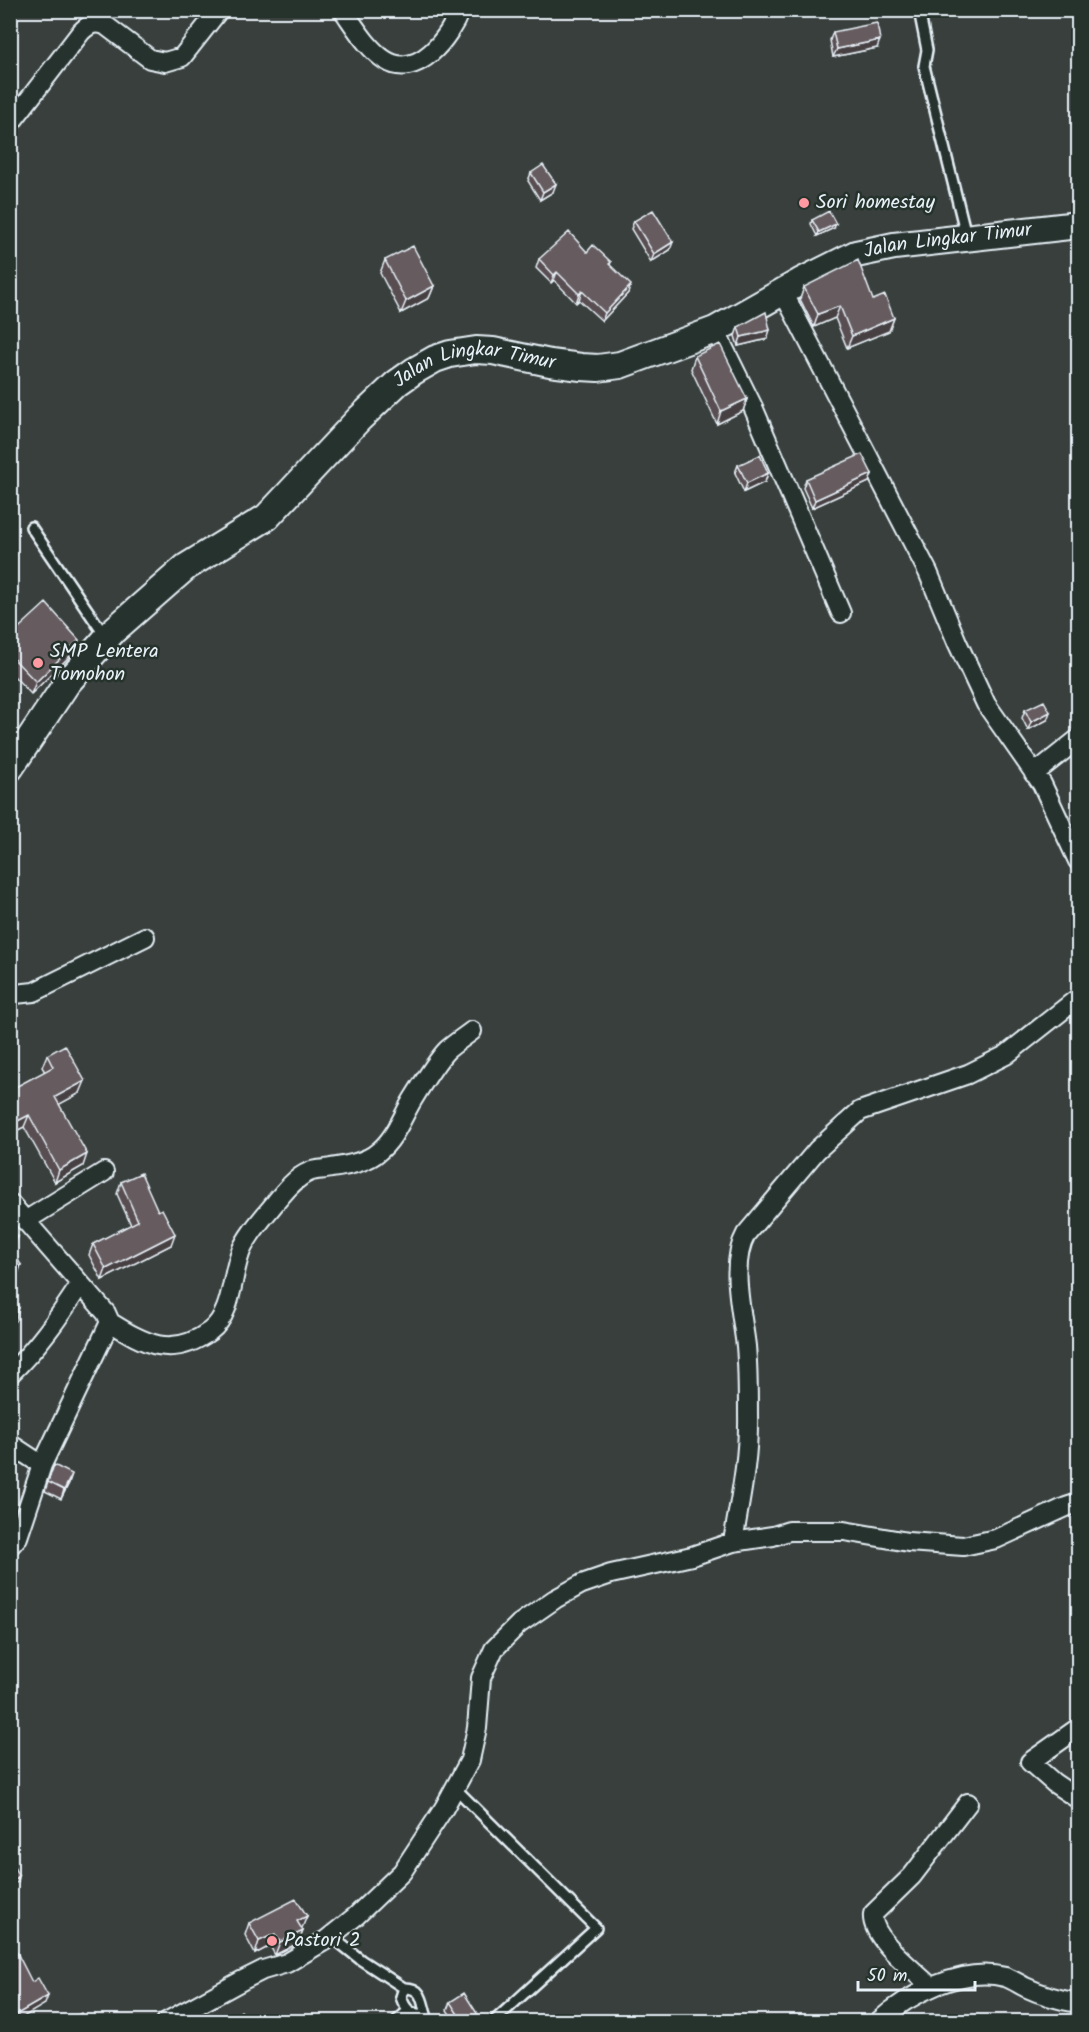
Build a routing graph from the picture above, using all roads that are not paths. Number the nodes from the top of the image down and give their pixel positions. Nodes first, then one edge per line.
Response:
1 (219, 10) edge
2 (343, 10) edge
3 (460, 10) edge
4 (919, 10) edge
5 (10, 124) edge
6 (1078, 225) edge
7 (967, 237) junction
8 (783, 292) junction
9 (715, 330) junction
10 (31, 527) dead end
11 (841, 612) dead end
12 (106, 638) junction
13 (1078, 739) edge
14 (10, 768) edge
15 (1034, 774) junction
16 (1078, 861) edge
17 (145, 938) dead end
18 (10, 992) edge
19 (1078, 998) edge
20 (472, 1031) dead end
21 (104, 1172) dead end
22 (10, 1203) edge
23 (25, 1221) junction
24 (80, 1285) junction
25 (110, 1322) junction
26 (10, 1374) edge
27 (10, 1444) edge
28 (42, 1465) junction
29 (1078, 1503) edge
30 (733, 1542) junction
31 (10, 1546) edge
32 (1078, 1728) edge
33 (455, 1788) junction
34 (1078, 1800) edge
35 (968, 1803) dead end
36 (331, 1936) junction
37 (931, 1987) junction
38 (404, 1989) junction
39 (1078, 2002) edge
40 (408, 2011) junction
41 (427, 2018) edge
42 (166, 2022) edge
43 (395, 2022) edge
44 (493, 2022) edge
45 (878, 2022) edge

1 - 5 street
2 - 3 street
4 - 7 lane
6 - 7 main road, Jalan Lingkar Timur
7 - 8 main road, Jalan Lingkar Timur
8 - 9 main road, Jalan Lingkar Timur
8 - 15 street
9 - 11 street
9 - 12 main road, Jalan Lingkar Timur
10 - 12 lane
12 - 14 main road, Jalan Lingkar Timur
13 - 15 street
15 - 16 street
17 - 18 street
19 - 30 street
20 - 25 street
21 - 23 street
22 - 23 street
23 - 24 street
24 - 25 street
24 - 26 street
25 - 28 street
27 - 28 street
28 - 31 street
29 - 30 street
30 - 33 street
32 - 34 street
33 - 36 street
33 - 44 lane
35 - 37 street
36 - 38 lane
36 - 42 street
37 - 39 street
37 - 45 street
38 - 40 lane
38 - 41 lane
40 - 41 lane
40 - 43 lane

